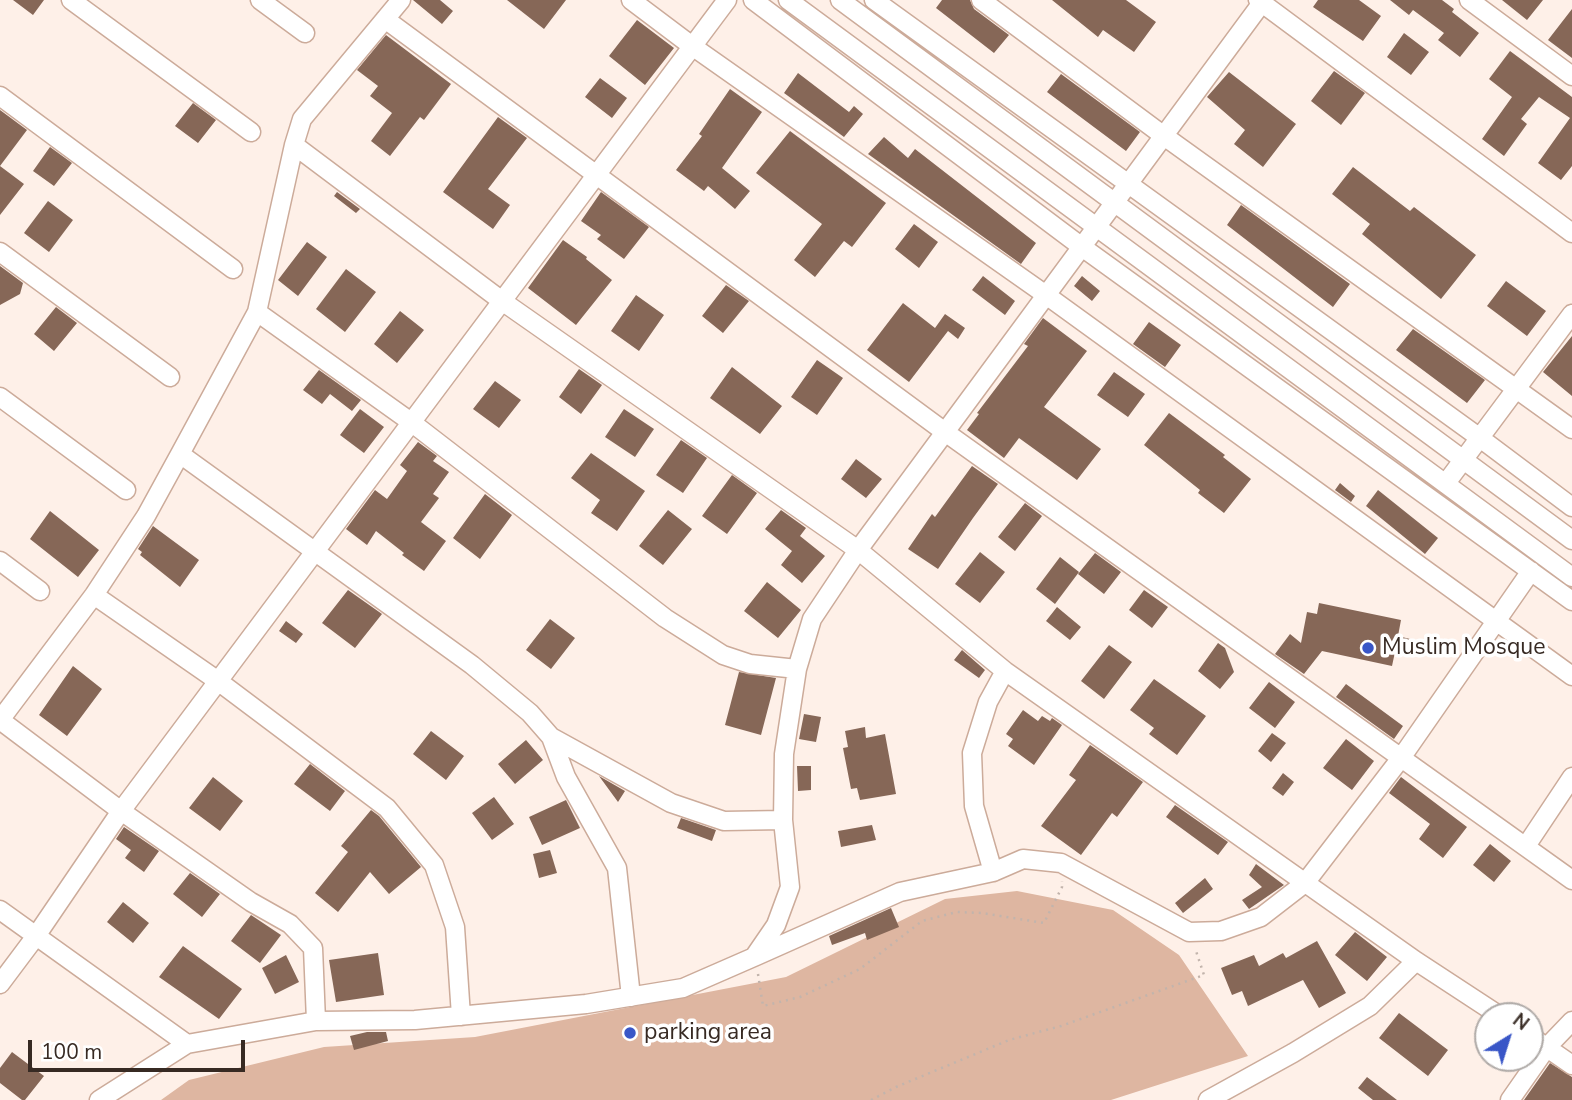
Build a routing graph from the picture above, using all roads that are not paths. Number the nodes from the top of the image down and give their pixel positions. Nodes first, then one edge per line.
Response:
1 (71, 0) edge
2 (260, 0) edge
3 (401, 0) edge
4 (631, 0) edge
5 (727, 0) edge
6 (753, 0) edge
7 (788, 0) edge
8 (840, 0) edge
9 (874, 0) edge
10 (981, 0) edge
11 (1469, 0) edge
12 (1261, 1) edge
13 (385, 19) junction
14 (305, 33) dead end
15 (692, 46) junction
16 (1572, 76) edge
17 (0, 96) edge
18 (251, 132) dead end
19 (1164, 136) junction
20 (294, 145) junction
21 (596, 175) junction
22 (1129, 183) junction
23 (1114, 203) junction
24 (1096, 227) junction
25 (1572, 233) edge
26 (1082, 247) junction
27 (0, 252) edge
28 (233, 269) dead end
29 (1046, 295) junction
30 (502, 301) junction
31 (257, 312) junction
32 (1572, 314) edge
33 (170, 377) dead end
34 (1517, 388) junction
35 (0, 397) edge
36 (411, 422) junction
37 (1572, 429) edge
38 (945, 432) junction
39 (1480, 438) junction
40 (180, 454) junction
41 (1463, 461) junction
42 (1446, 483) junction
43 (126, 490) dead end
44 (1572, 508) edge
45 (1572, 540) edge
46 (858, 550) junction
47 (314, 552) junction
48 (0, 561) edge
49 (1531, 571) junction
50 (1572, 577) edge
51 (40, 591) dead end
52 (94, 595) junction
53 (1572, 601) edge
54 (1497, 622) junction
55 (797, 669) junction
56 (1005, 671) junction
57 (1572, 676) edge
58 (218, 681) junction
59 (551, 737) junction
60 (1401, 758) junction
61 (1572, 777) edge
62 (121, 811) junction
63 (783, 820) junction
64 (1525, 846) junction
65 (993, 872) junction
66 (1572, 880) edge
67 (1305, 883) junction
68 (0, 910) edge
69 (36, 936) junction
70 (754, 957) junction
71 (1416, 961) junction
72 (0, 984) edge
73 (631, 997) junction
74 (1479, 1002) edge
75 (461, 1016) junction
76 (316, 1021) junction
77 (1572, 1021) edge
78 (187, 1044) junction
79 (1544, 1045) edge
80 (1547, 1047) junction
81 (1572, 1065) edge
82 (99, 1100) edge
83 (1208, 1100) edge
84 (1510, 1100) edge

1 - 18 street
2 - 14 street
3 - 13 street
4 - 15 street
5 - 15 street
6 - 26 street
7 - 24 street
8 - 23 street
9 - 22 street
10 - 19 street
11 - 16 street
12 - 19 street
12 - 25 street
13 - 20 street
13 - 21 street
15 - 21 street
15 - 29 street
17 - 28 street
19 - 22 street
19 - 34 street
20 - 30 street
20 - 31 street
21 - 30 street
21 - 38 street
22 - 23 street
22 - 39 street
23 - 24 street
23 - 41 street
24 - 26 street
24 - 42 street
26 - 29 street
26 - 49 street
27 - 33 street
29 - 38 street
29 - 54 street
30 - 36 street
30 - 46 street
31 - 36 street
31 - 40 street
32 - 34 street
34 - 37 street
34 - 39 street
35 - 43 street
36 - 47 street
36 - 55 street
38 - 46 street
38 - 60 street
39 - 41 street
39 - 44 street
40 - 47 street
40 - 52 street
41 - 42 street
41 - 45 street
42 - 50 street
46 - 55 street
46 - 56 street
47 - 58 street
47 - 59 street
48 - 51 street
49 - 53 street
49 - 54 street
52 - 58 street
52 - 62 street
54 - 57 street
54 - 60 street
55 - 63 street
56 - 65 street
56 - 67 street
58 - 62 street
58 - 75 street
59 - 63 street
59 - 73 street
60 - 64 street
60 - 67 street
61 - 64 street
62 - 69 street
62 - 76 street
63 - 70 street
64 - 66 street
65 - 67 street
65 - 70 street
67 - 71 street
68 - 69 street
69 - 72 street
69 - 78 street
70 - 73 street
71 - 74 street
71 - 83 street
73 - 75 street
75 - 76 street
76 - 78 street
77 - 80 street
78 - 82 street
79 - 80 street
80 - 81 street
80 - 84 street

